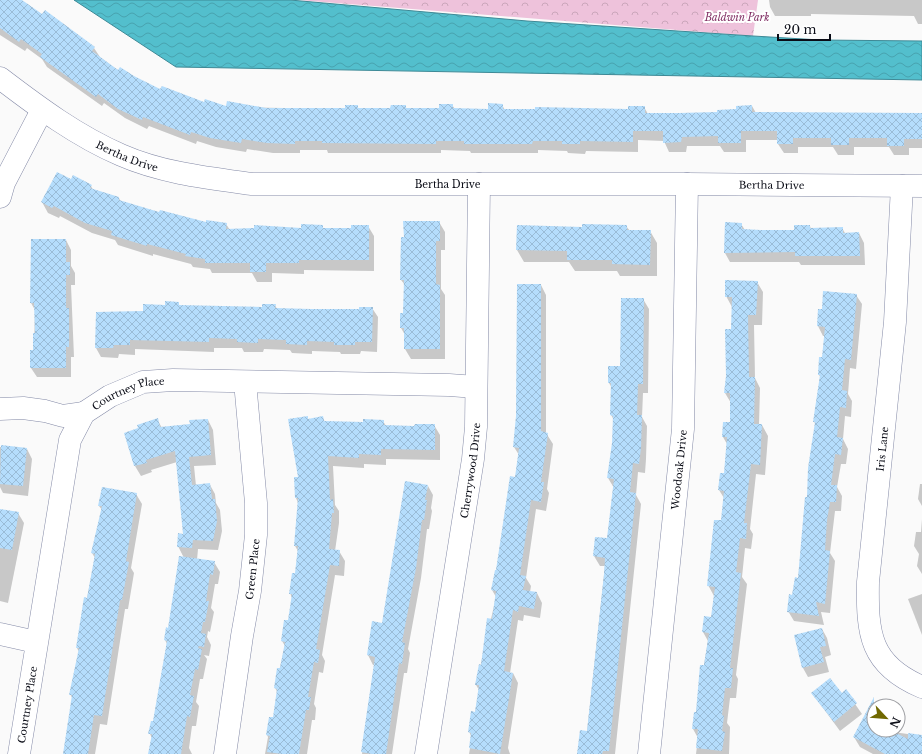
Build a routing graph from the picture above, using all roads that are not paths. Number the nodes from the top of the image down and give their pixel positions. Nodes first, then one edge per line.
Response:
1 (0, 78) edge
2 (42, 110) junction
3 (479, 184) junction
4 (687, 184) junction
5 (912, 186) edge
6 (0, 197) edge
7 (245, 382) junction
8 (476, 387) junction
9 (0, 410) edge
10 (84, 413) junction
11 (0, 634) edge
12 (36, 642) junction
13 (922, 687) edge
14 (19, 754) edge
15 (225, 754) edge
16 (426, 754) edge
17 (649, 754) edge

1 - 2 street, Bertha Drive
2 - 3 street, Bertha Drive
2 - 6 street
3 - 4 street, Bertha Drive
3 - 8 street, Cherrywood Drive
4 - 5 street, Bertha Drive
4 - 17 street, Woodoak Drive
5 - 13 street, Iris Lane
7 - 8 street, Courtney Place
7 - 10 street, Courtney Place
7 - 15 street, Green Place
8 - 16 street, Cherrywood Drive
9 - 10 street
10 - 12 street, Courtney Place
11 - 12 street
12 - 14 street, Courtney Place

